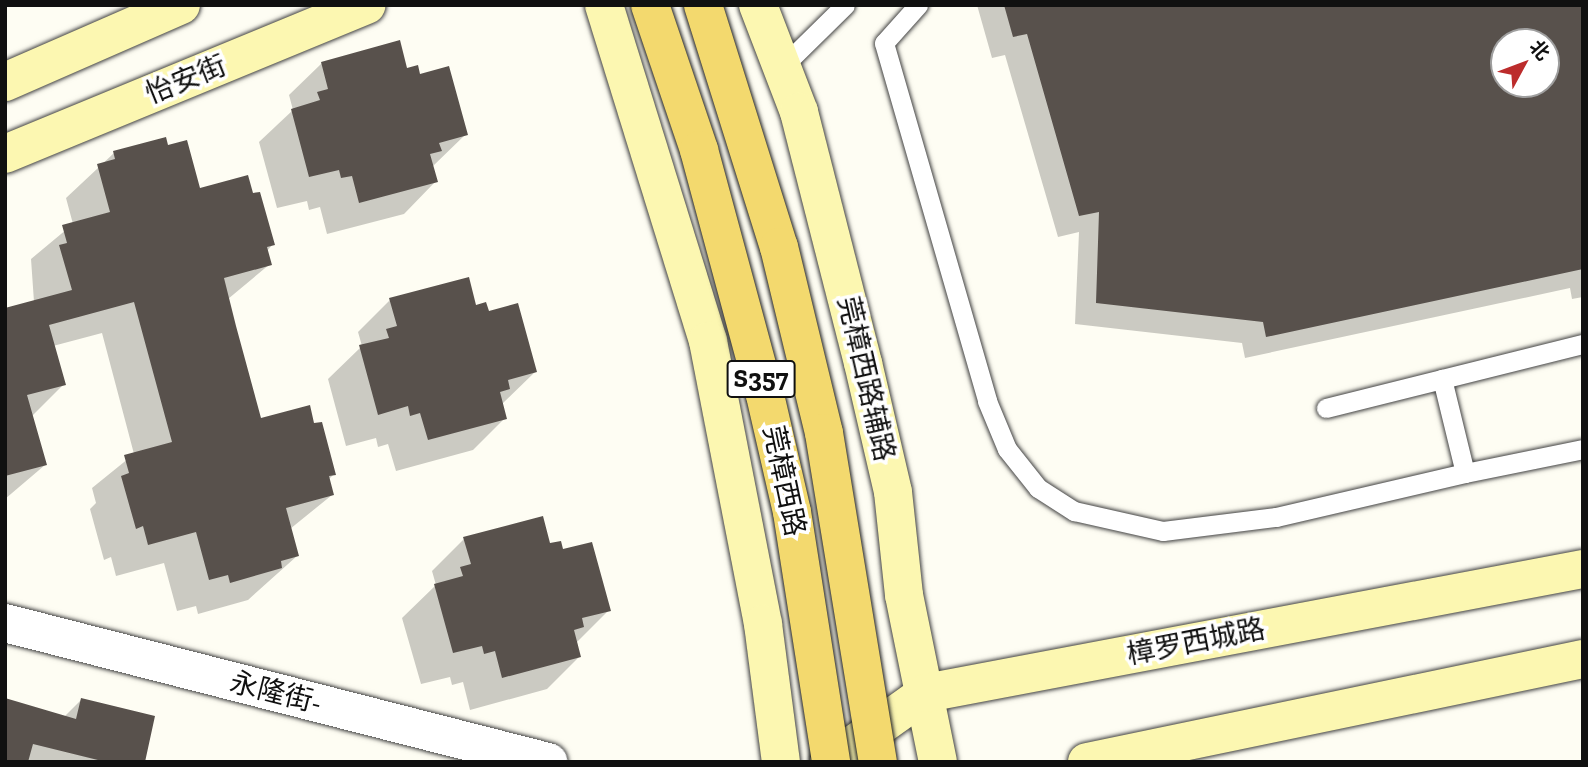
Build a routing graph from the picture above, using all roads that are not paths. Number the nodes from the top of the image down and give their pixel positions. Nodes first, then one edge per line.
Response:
1 (181, 5) edge
2 (367, 5) edge
3 (604, 5) edge
4 (650, 5) edge
5 (703, 5) edge
6 (758, 5) edge
7 (845, 5) edge
8 (918, 5) edge
9 (782, 67) junction
10 (5, 82) edge
11 (5, 154) edge
12 (1583, 344) edge
13 (1441, 379) junction
14 (1326, 408) dead end
15 (1583, 449) edge
16 (1465, 473) junction
17 (1583, 569) edge
18 (5, 623) edge
19 (1583, 659) edge
20 (926, 693) junction
21 (548, 762) edge
22 (781, 762) edge
23 (830, 762) edge
24 (878, 762) edge
25 (938, 762) edge
26 (1087, 762) edge

1 - 10 main road
2 - 11 main road, 怡安街
3 - 22 main road
4 - 23 main road, 莞樟西路 / S357, bridge
5 - 24 main road, 莞樟西路 / S357, bridge
6 - 9 main road, 莞樟西路辅路
7 - 9 lane
8 - 16 lane
9 - 20 main road, 莞樟西路辅路
12 - 13 lane
13 - 14 lane
13 - 16 lane
15 - 16 lane
17 - 20 main road, 樟罗西城路
18 - 21 street, 永隆街-
19 - 26 main road
20 - 23 main road, 樟罗西城路
20 - 25 main road, 莞樟西路辅路

